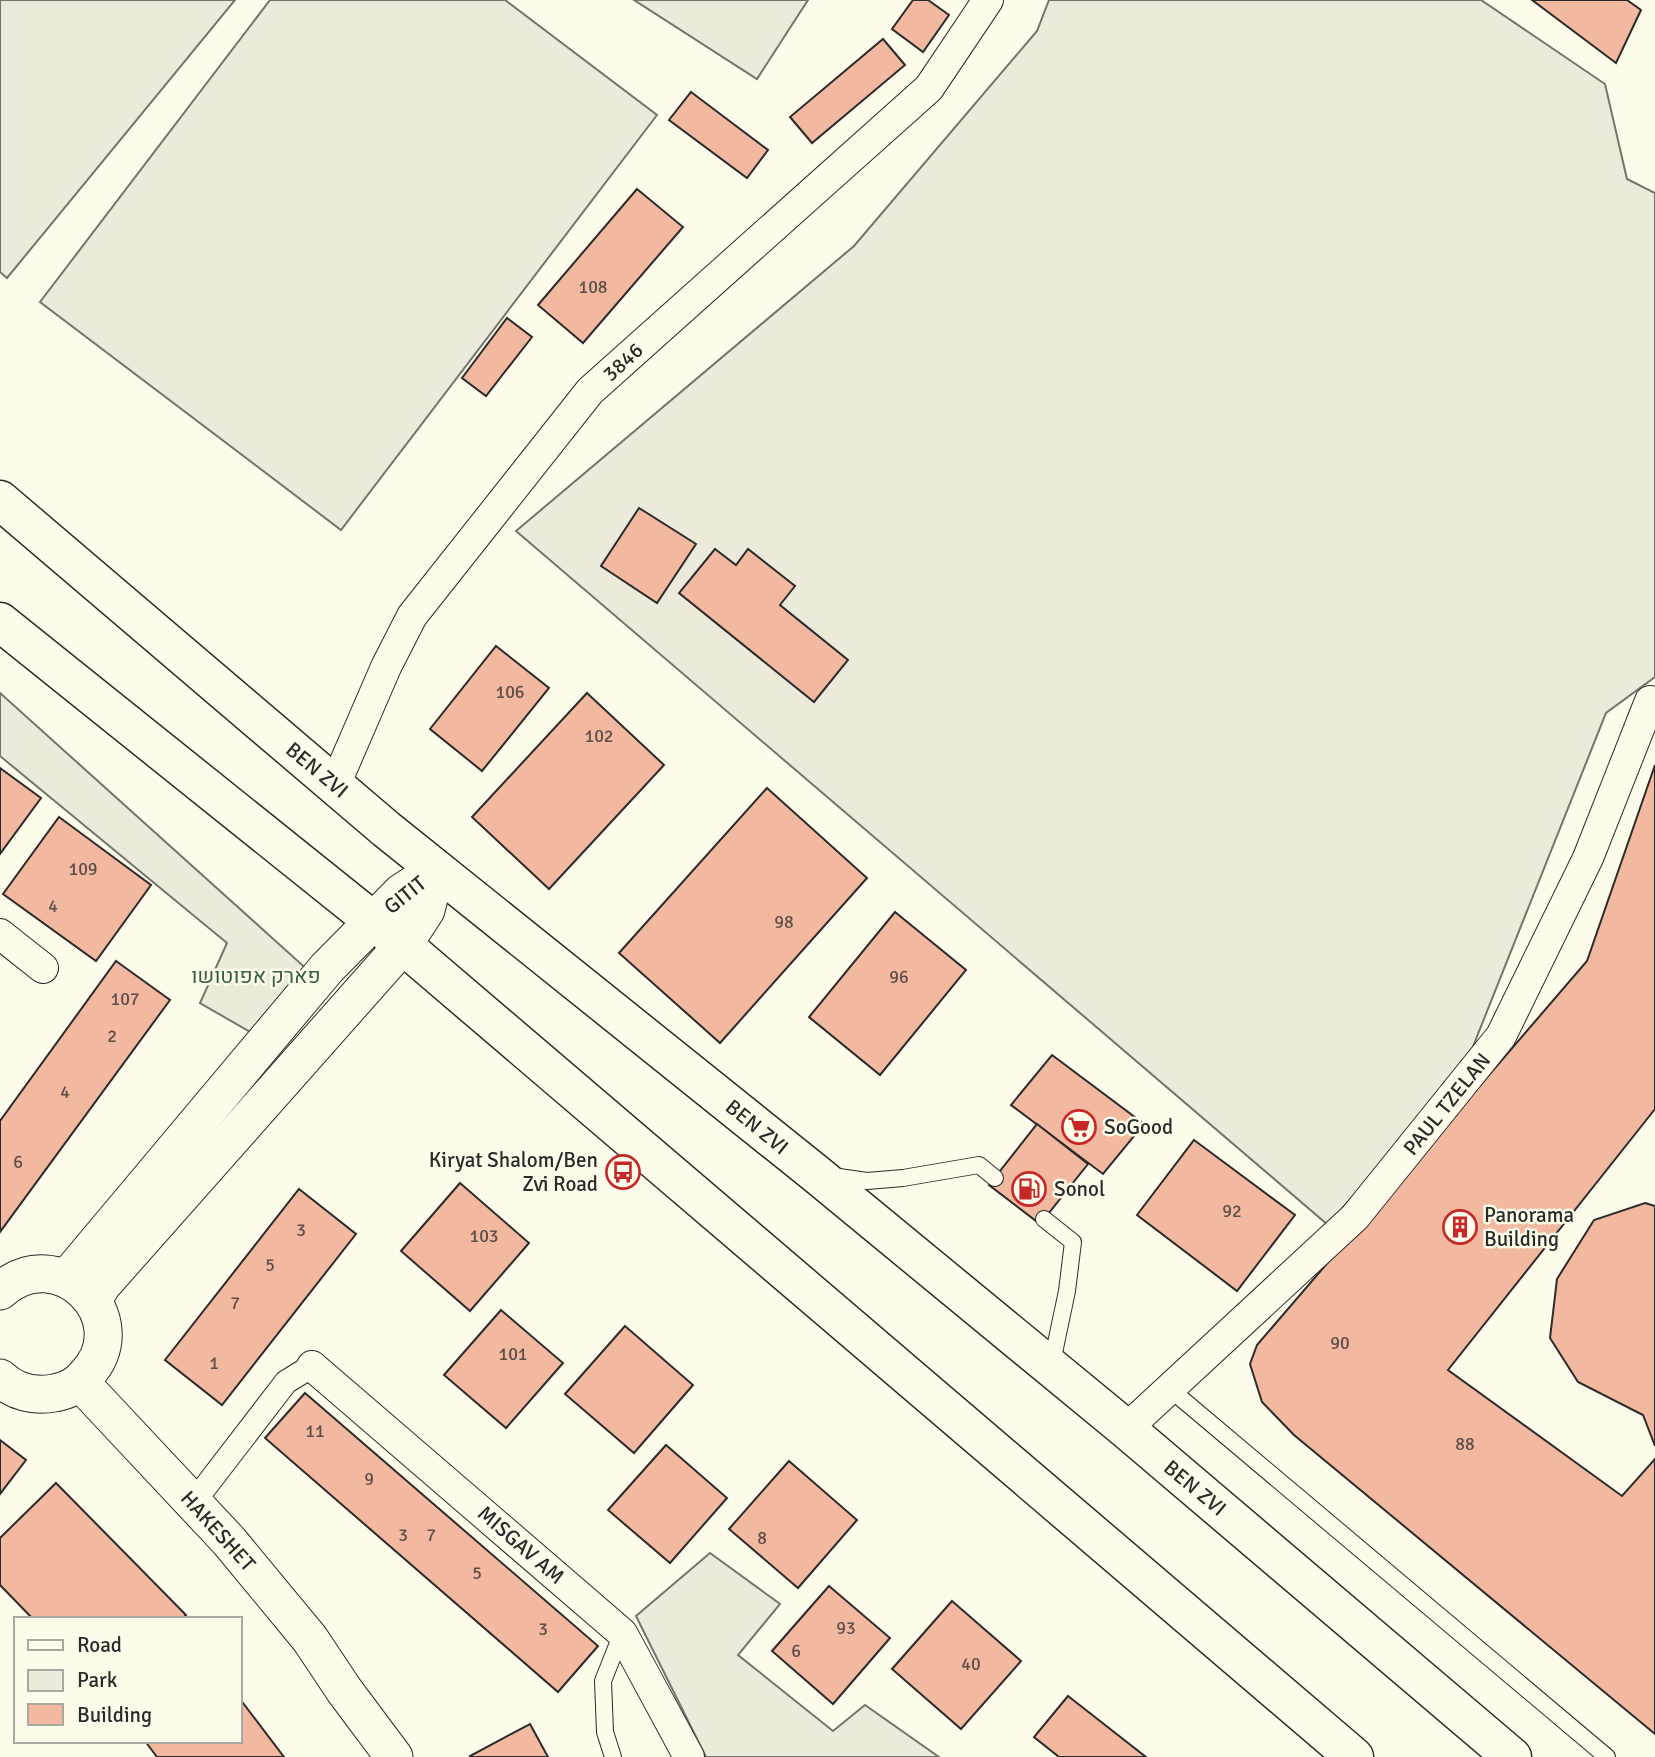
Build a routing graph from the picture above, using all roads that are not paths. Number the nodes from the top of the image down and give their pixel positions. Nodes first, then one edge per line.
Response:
1 (988, 0) edge
2 (0, 500) edge
3 (0, 622) edge
4 (1655, 702) edge
5 (335, 785) junction
6 (436, 870) junction
7 (373, 923) junction
8 (0, 934) edge
9 (403, 945) junction
10 (43, 968) dead end
11 (815, 1173) junction
12 (995, 1178) dead end
13 (1044, 1219) dead end
14 (80, 1289) junction
15 (0, 1291) edge
16 (312, 1366) joint
17 (1051, 1369) junction
18 (0, 1378) edge
19 (80, 1382) junction
20 (1170, 1389) junction
21 (1126, 1429) junction
22 (193, 1503) junction
23 (622, 1633) junction
24 (344, 1690) junction
25 (370, 1757) edge
26 (394, 1757) edge
27 (613, 1757) edge
28 (689, 1757) edge
29 (1354, 1757) edge
30 (1513, 1757) edge
31 (1607, 1757) edge

1 - 5 street, 3846
2 - 5 main road, BEN ZVI
3 - 7 main road
4 - 20 street, PAUL TZELAN
5 - 6 main road, BEN ZVI
6 - 7 street, GITIT
6 - 9 street, GITIT
6 - 11 main road, BEN ZVI
7 - 9 main road
7 - 14 street, GITIT
8 - 10 street
9 - 14 street, GITIT
9 - 29 main road
11 - 12 lane
11 - 17 main road, BEN ZVI
13 - 17 lane
14 - 15 street
14 - 19 street
16 - 22 street
16 - 23 street, MISGAV AM
17 - 21 main road, BEN ZVI
18 - 19 street
19 - 22 street, HAKESHET
20 - 21 street, PAUL TZELAN
20 - 31 lane
21 - 30 main road, BEN ZVI
22 - 24 street, HAKESHET
23 - 27 lane
23 - 28 street, MISGAV AM
24 - 25 street, HAKESHET
24 - 26 street, HAKESHET

